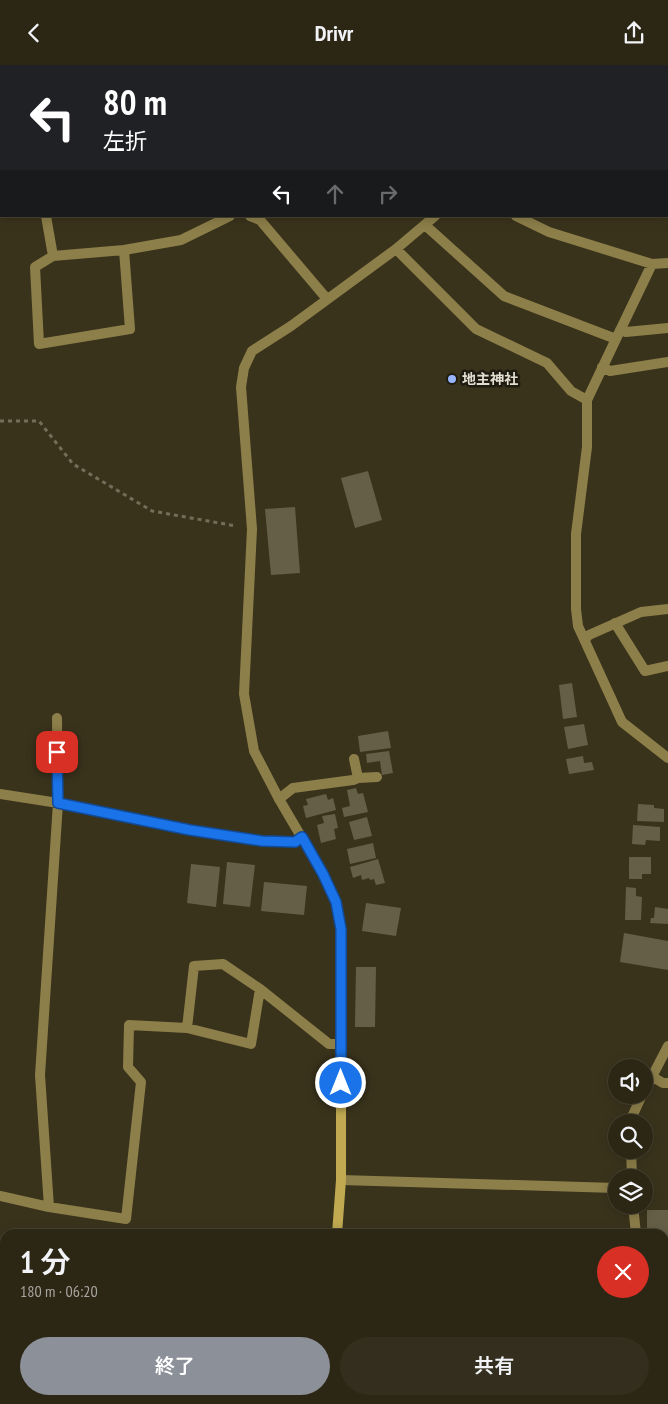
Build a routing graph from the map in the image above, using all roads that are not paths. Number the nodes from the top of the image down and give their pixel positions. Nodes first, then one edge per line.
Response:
1 (46, 217) edge
2 (228, 217) edge
3 (252, 217) edge
4 (434, 217) edge
5 (518, 217) edge
6 (425, 225) junction
7 (396, 249) junction
8 (124, 250) junction
9 (53, 256) junction
10 (668, 263) edge
11 (652, 264) junction
12 (327, 299) junction
13 (668, 328) edge
14 (618, 334) junction
15 (668, 362) edge
16 (602, 367) junction
17 (587, 400) junction
18 (668, 609) edge
19 (615, 623) junction
20 (585, 639) junction
21 (668, 666) edge
22 (57, 717) dead end
23 (668, 758) edge
24 (354, 759) dead end
25 (377, 777) dead end
26 (358, 778) junction
27 (0, 794) edge
28 (279, 799) junction
29 (58, 803) junction
30 (302, 837) junction
31 (260, 989) junction
32 (187, 1028) junction
33 (341, 1044) junction
34 (668, 1046) edge
35 (653, 1072) edge
36 (653, 1077) edge
37 (668, 1083) edge
38 (340, 1180) junction
39 (608, 1188) edge
40 (0, 1195) edge
41 (49, 1207) junction
42 (634, 1214) edge
43 (337, 1229) edge
44 (635, 1229) edge

1 - 9 street
2 - 8 street
3 - 12 street
4 - 6 street
5 - 11 street
6 - 7 street
6 - 14 street
7 - 12 street
7 - 17 street
8 - 9 street
8 - 9 street
10 - 11 street
11 - 14 street
12 - 28 street
13 - 14 street
14 - 16 street
15 - 16 street
16 - 17 street
17 - 20 street
18 - 19 street
19 - 20 street
19 - 21 street
20 - 23 street
22 - 29 street
24 - 26 street
25 - 26 street
26 - 28 street
27 - 29 street
28 - 30 street
29 - 30 street
29 - 41 street
30 - 33 street
31 - 32 street
31 - 32 street
31 - 33 street
32 - 41 street
33 - 38 street
34 - 35 street
36 - 37 street
38 - 39 street
38 - 43 street
40 - 41 street
42 - 44 street

